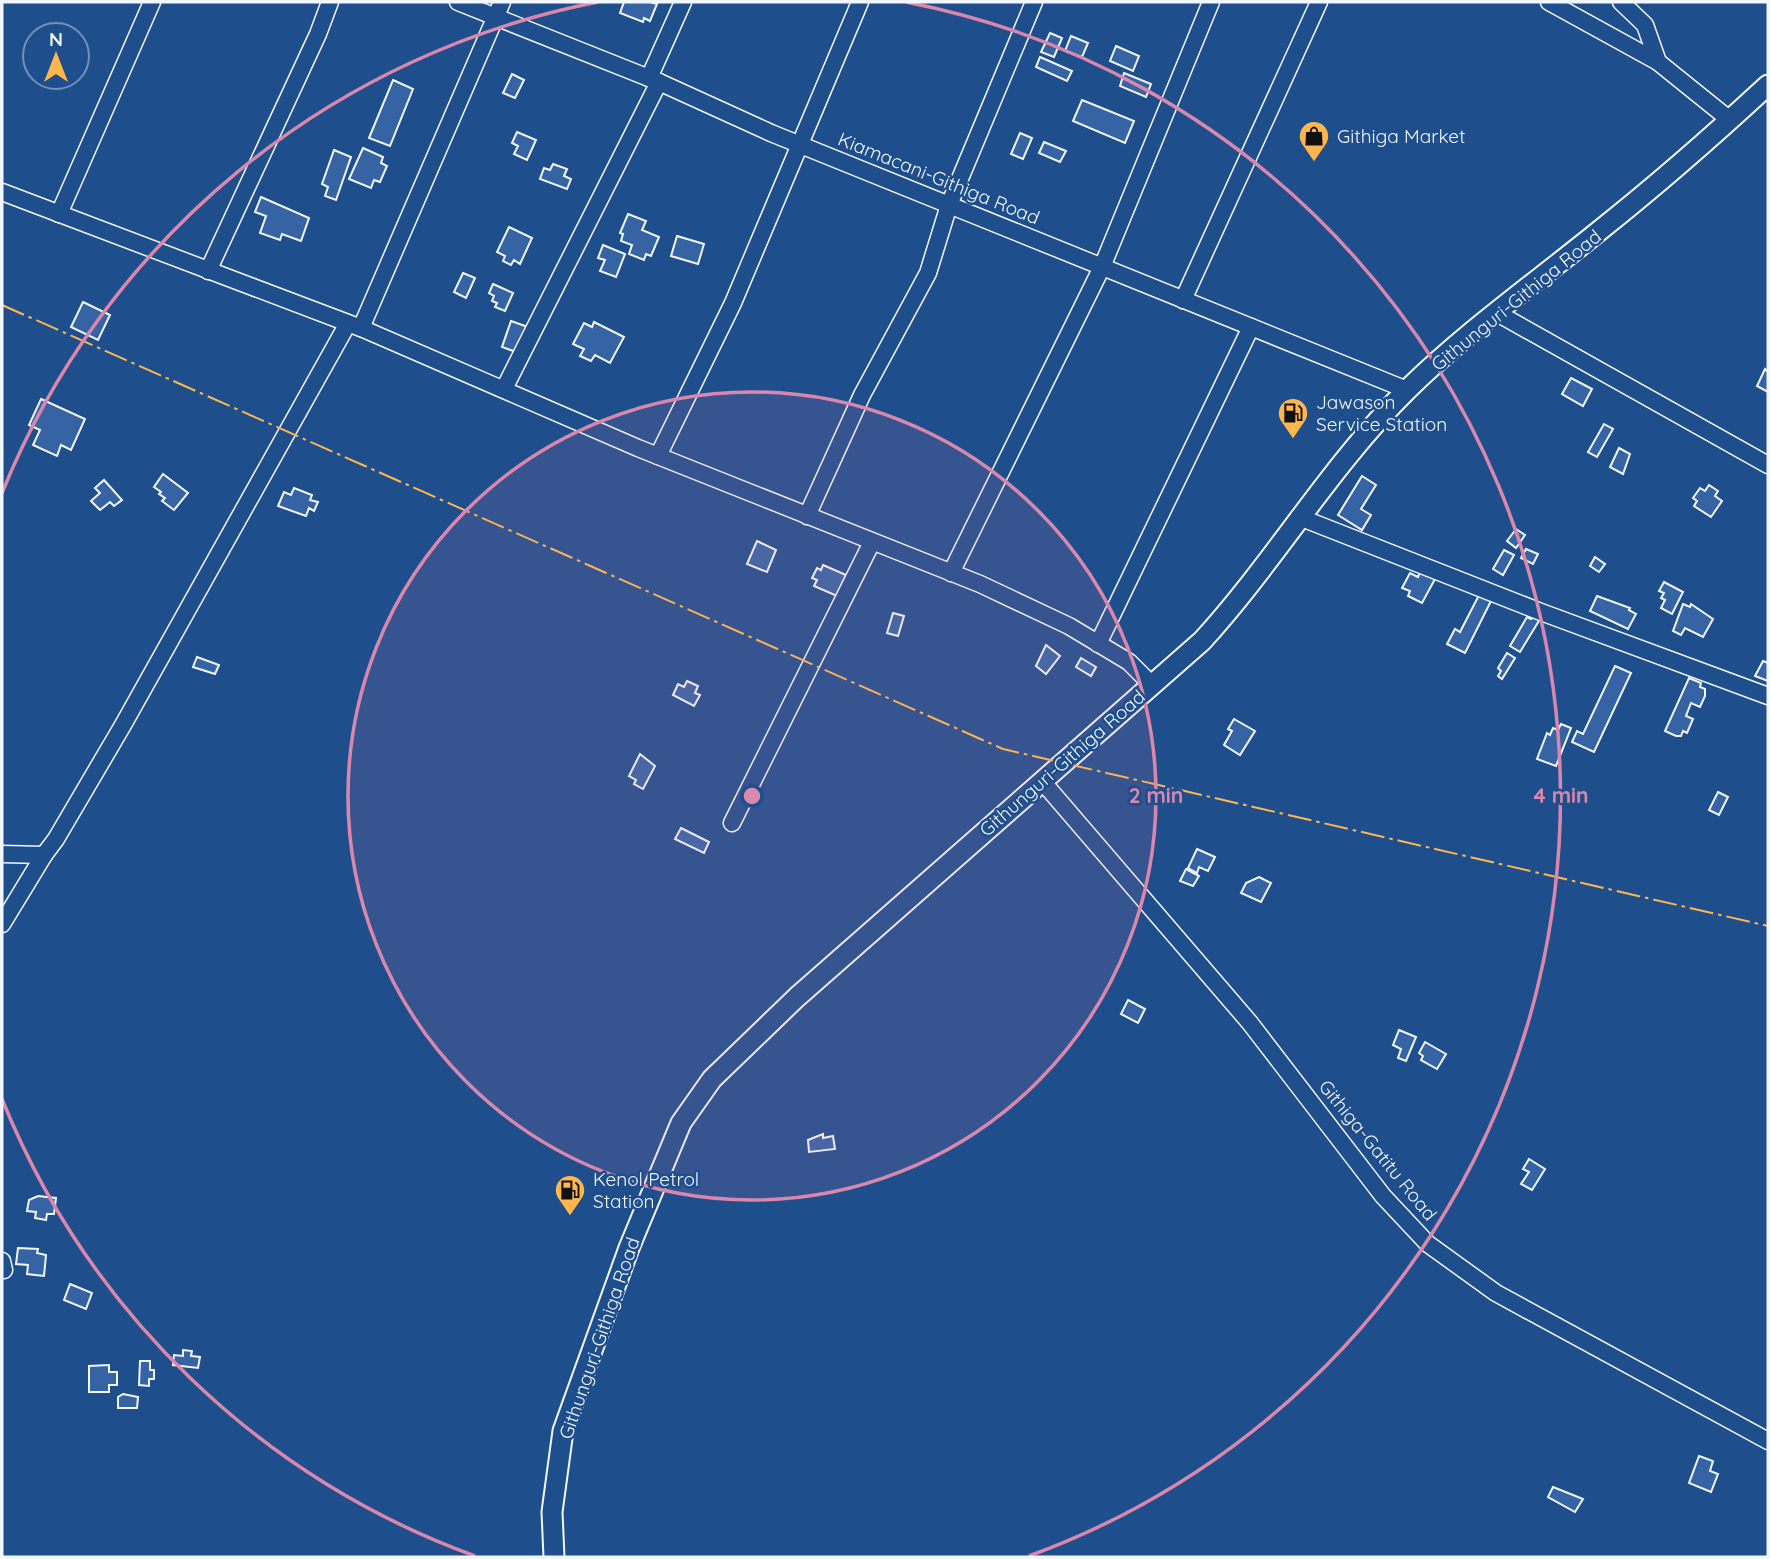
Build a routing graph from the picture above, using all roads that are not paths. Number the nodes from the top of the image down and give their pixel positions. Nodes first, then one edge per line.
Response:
1 (152, 2) edge
2 (330, 2) edge
3 (458, 2) edge
4 (684, 2) edge
5 (860, 2) edge
6 (1034, 2) edge
7 (1211, 2) edge
8 (1319, 2) edge
9 (1549, 2) edge
10 (1621, 2) edge
11 (499, 9) edge
12 (1658, 62) junction
13 (654, 80) junction
14 (1768, 86) edge
15 (1730, 120) junction
16 (798, 144) junction
17 (2, 192) edge
18 (949, 205) junction
19 (59, 214) junction
20 (1101, 267) junction
21 (208, 271) junction
22 (1183, 300) junction
23 (1497, 313) junction
24 (354, 326) junction
25 (1251, 327) junction
26 (504, 388) junction
27 (1407, 390) junction
28 (658, 456) junction
29 (1768, 465) edge
30 (807, 516) junction
31 (1299, 517) junction
32 (872, 542) junction
33 (951, 573) junction
34 (1098, 644) junction
35 (1152, 684) junction
36 (1768, 696) edge
37 (1042, 781) junction
38 (732, 823) dead end
39 (2, 854) edge
40 (44, 855) junction
41 (2, 925) edge
42 (1768, 1441) edge
43 (554, 1557) edge

1 - 19 street
2 - 21 street
3 - 11 street, Kiamacani-Githiga Road
4 - 13 street
5 - 16 street
6 - 18 street
7 - 20 street
8 - 22 street
9 - 12 street
10 - 12 street
11 - 13 street, Kiamacani-Githiga Road
11 - 24 street
12 - 15 street
13 - 16 street, Kiamacani-Githiga Road
13 - 26 street
14 - 15 street, Githunguri-Githiga Road
15 - 23 street, Githunguri-Githiga Road
16 - 18 street, Kiamacani-Githiga Road
16 - 28 street
17 - 19 street
18 - 20 street, Kiamacani-Githiga Road
18 - 30 street
19 - 21 street
20 - 22 street, Kiamacani-Githiga Road
20 - 33 street
21 - 24 street
22 - 25 street, Kiamacani-Githiga Road
23 - 27 street, Githunguri-Githiga Road
23 - 29 street
24 - 26 street
24 - 40 street
25 - 27 street, Kiamacani-Githiga Road
25 - 34 street
26 - 28 street
27 - 31 street, Githunguri-Githiga Road
28 - 30 street
30 - 32 street
31 - 35 street, Githunguri-Githiga Road
31 - 36 street
32 - 33 street
32 - 38 street
33 - 34 street
34 - 35 street
35 - 37 street, Githunguri-Githiga Road
37 - 42 street, Githiga-Gatitu Road
37 - 43 street, Githunguri-Githiga Road
39 - 40 street
40 - 41 street

